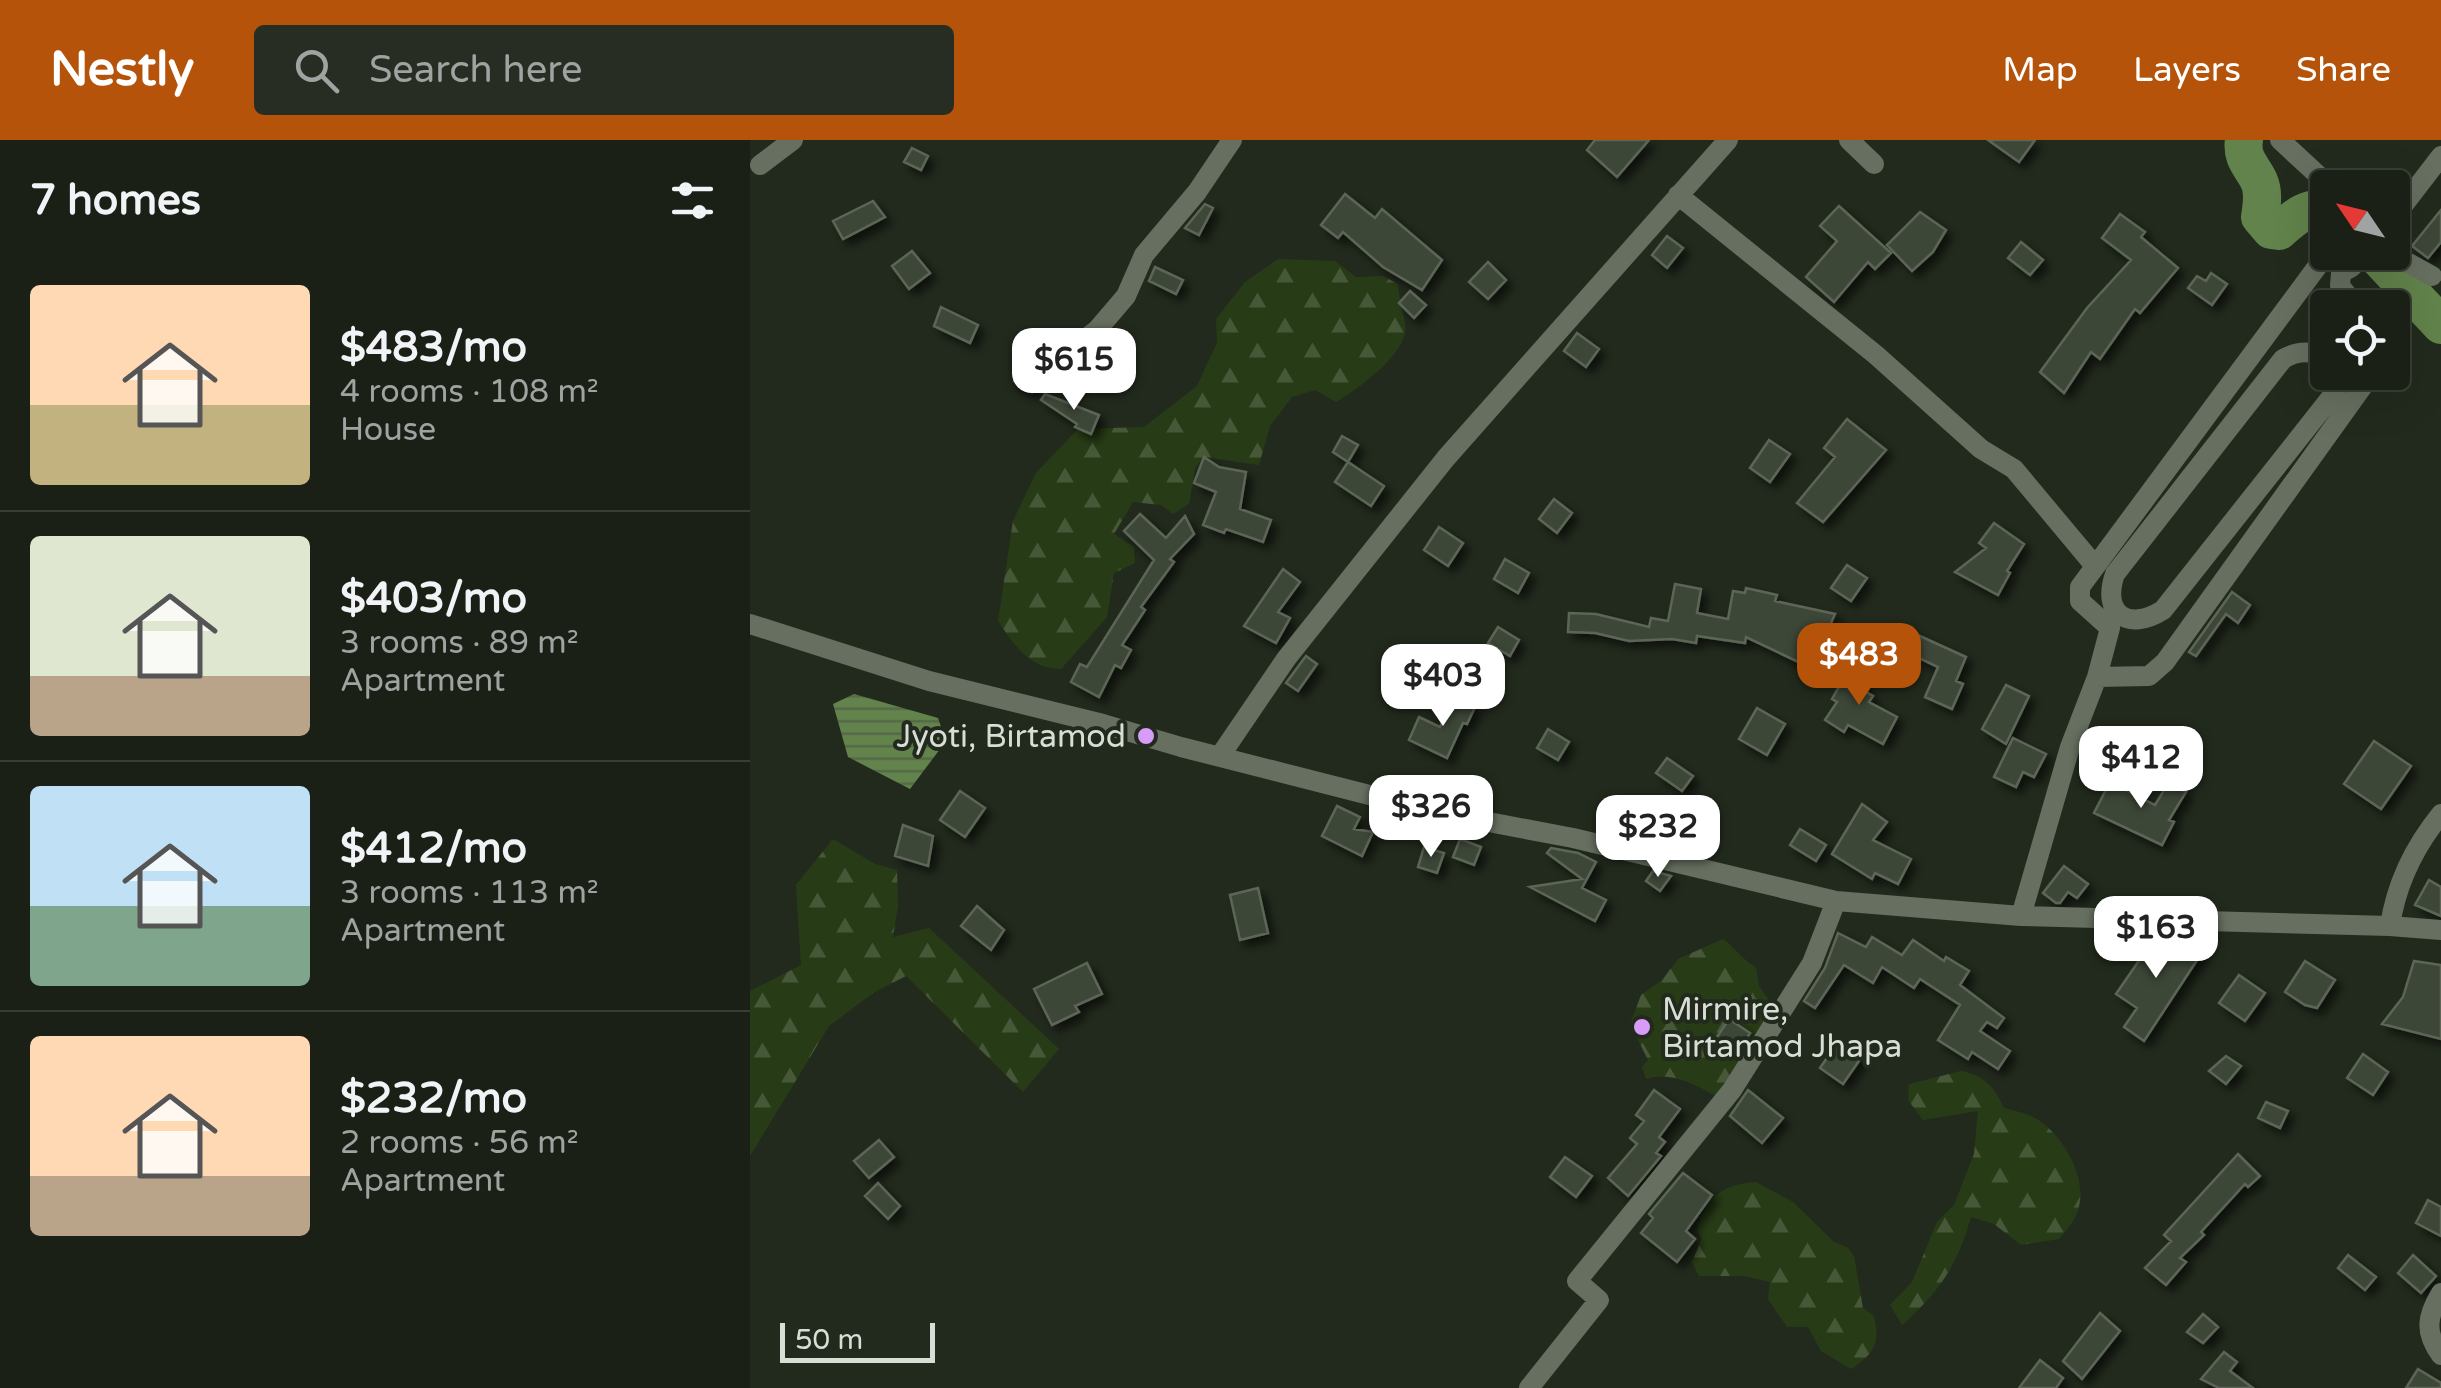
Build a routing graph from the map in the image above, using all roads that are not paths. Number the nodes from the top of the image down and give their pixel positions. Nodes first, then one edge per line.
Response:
1 (793, 140) edge
2 (1232, 140) edge
3 (1728, 140) edge
4 (1849, 140) edge
5 (2280, 140) edge
6 (2441, 156) edge
7 (1874, 164) dead end
8 (760, 165) dead end
9 (2312, 170) edge
10 (1678, 195) junction
11 (2410, 196) edge
12 (2410, 263) edge
13 (2317, 270) edge
14 (2432, 276) edge
15 (2310, 352) edge
16 (1062, 357) dead end
17 (2336, 390) edge
18 (2361, 390) edge
19 (2095, 566) junction
20 (750, 624) edge
21 (2097, 677) junction
22 (1220, 756) junction
23 (2441, 814) edge
24 (1836, 901) junction
25 (2021, 916) junction
26 (2390, 926) junction
27 (2441, 930) edge
28 (2441, 1293) edge
29 (2441, 1355) edge
30 (1529, 1388) edge

1 - 8 street
2 - 16 street
3 - 10 street
4 - 7 street
5 - 9 street
6 - 11 street
10 - 19 street
10 - 22 street
12 - 14 street
13 - 19 street
15 - 17 street
18 - 21 street
19 - 21 street
20 - 22 street
21 - 25 street
22 - 24 street
23 - 26 street
24 - 25 street
24 - 30 street
25 - 26 street
26 - 27 street
28 - 29 street

